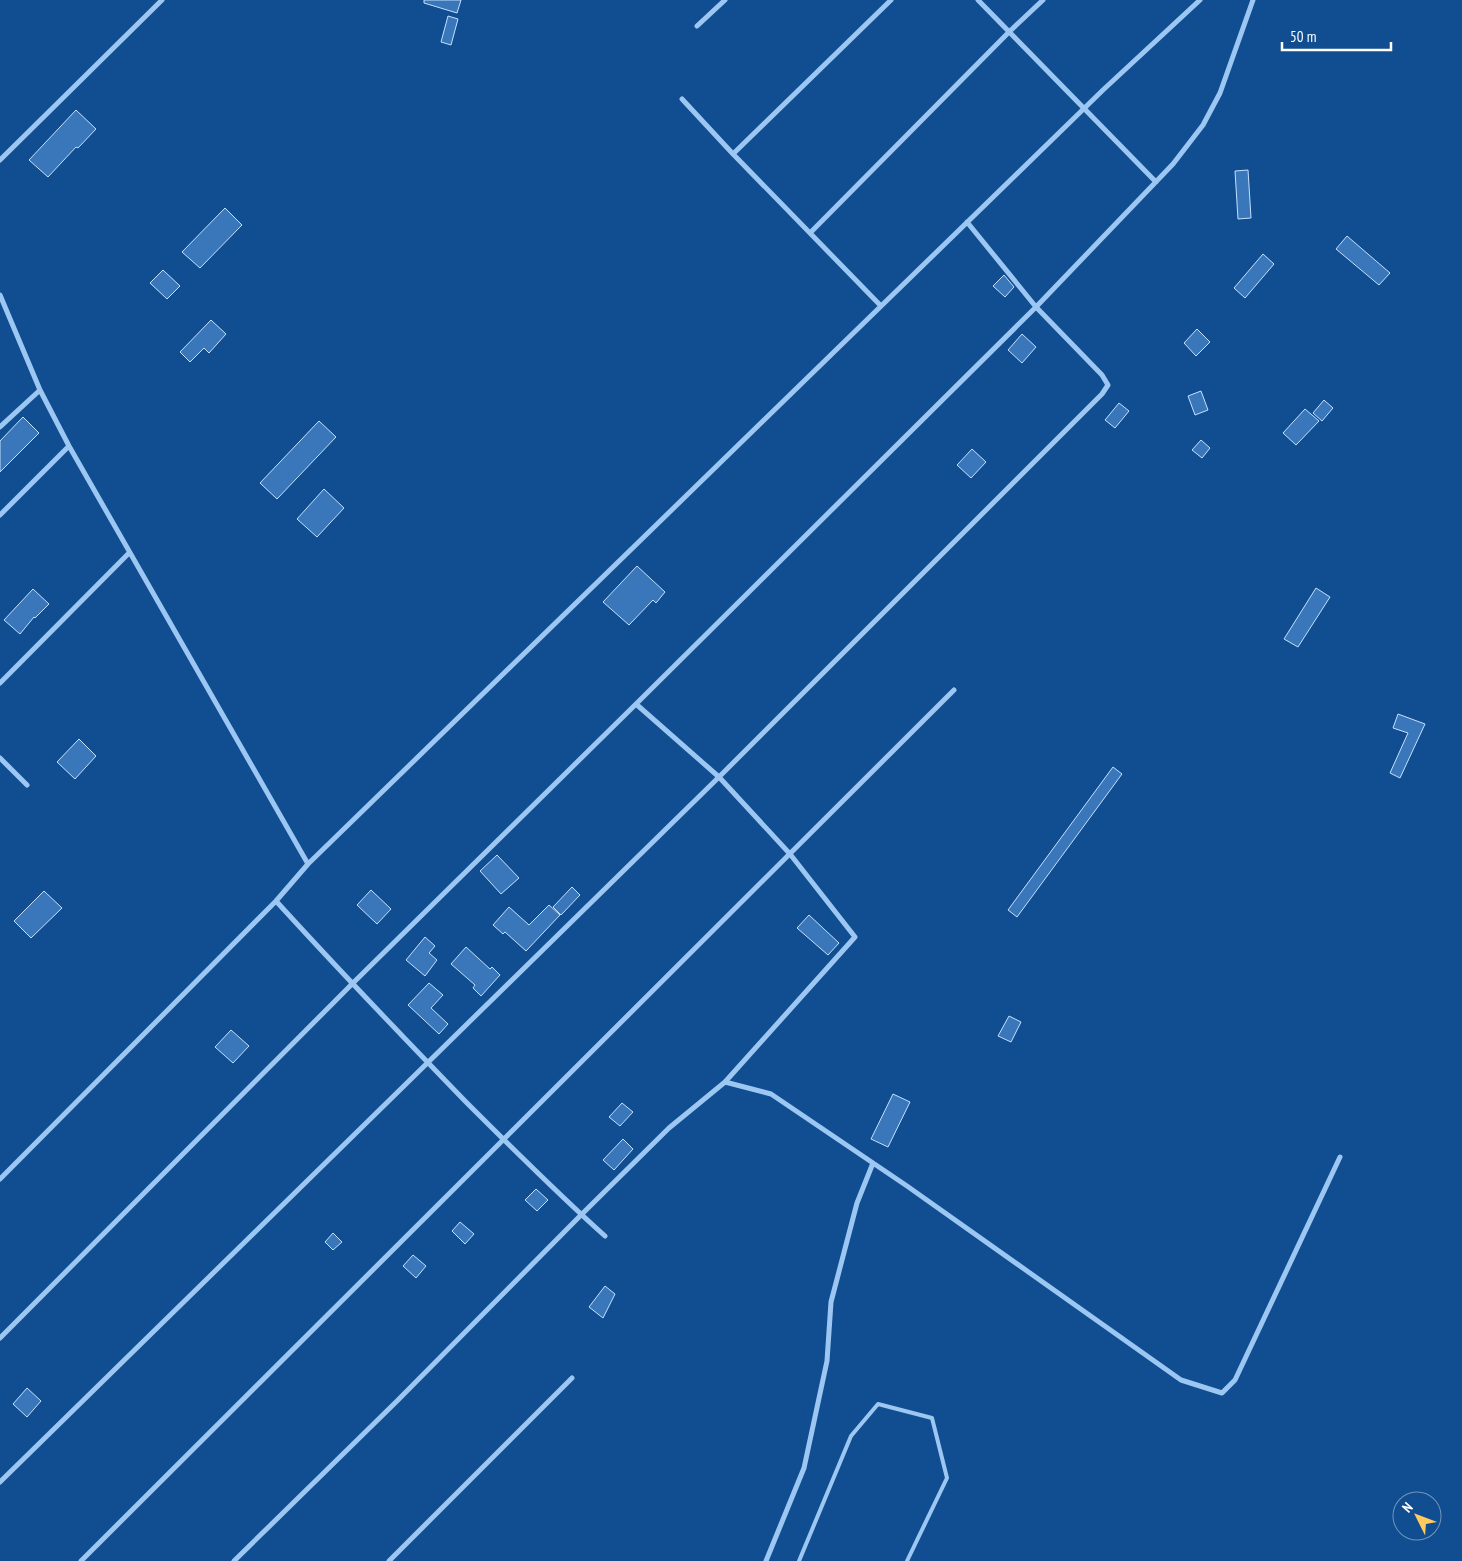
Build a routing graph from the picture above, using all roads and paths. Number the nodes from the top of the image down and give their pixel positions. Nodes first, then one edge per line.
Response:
1 (162, 0) edge
2 (725, 0) edge
3 (891, 0) edge
4 (978, 0) edge
5 (1044, 0) edge
6 (1200, 0) edge
7 (1253, 0) edge
8 (697, 26) dead end
9 (1010, 32) junction
10 (682, 98) dead end
11 (1084, 109) junction
12 (733, 154) junction
13 (0, 160) edge
14 (1156, 182) junction
15 (967, 222) junction
16 (810, 233) junction
17 (1, 299) edge
18 (881, 306) junction
19 (1036, 307) junction
20 (40, 390) junction
21 (0, 427) edge
22 (69, 446) junction
23 (0, 514) edge
24 (129, 553) junction
25 (0, 683) edge
26 (954, 690) dead end
27 (636, 704) junction
28 (0, 758) edge
29 (719, 777) junction
30 (27, 785) dead end
31 (790, 854) junction
32 (308, 864) junction
33 (276, 901) junction
34 (352, 984) junction
35 (428, 1063) junction
36 (725, 1082) junction
37 (504, 1139) junction
38 (1340, 1157) dead end
39 (872, 1163) junction
40 (0, 1179) edge
41 (581, 1215) junction
42 (605, 1236) dead end
43 (0, 1338) edge
44 (572, 1378) dead end
45 (0, 1482) edge
46 (81, 1561) edge
47 (234, 1561) edge
48 (389, 1561) edge
49 (766, 1561) edge
50 (799, 1561) edge
51 (907, 1561) edge

1 - 13 street
2 - 8 street
3 - 12 street
4 - 9 street
5 - 9 street
6 - 11 street
7 - 14 street
9 - 11 street
9 - 16 street
10 - 12 street
11 - 14 street
11 - 15 street
12 - 16 street
14 - 19 street
15 - 18 street
15 - 19 street
16 - 18 street
17 - 20 street
18 - 32 street
19 - 27 street
19 - 29 street
20 - 21 street
20 - 22 street
22 - 23 street
22 - 24 street
24 - 25 street
24 - 32 street
26 - 31 street
27 - 29 street
27 - 34 street
28 - 30 street
29 - 31 street
29 - 35 street
31 - 36 street
31 - 37 street
32 - 33 street
33 - 34 street
33 - 40 street
34 - 35 street
34 - 43 street
35 - 37 street
35 - 45 street
36 - 39 street
36 - 41 street
37 - 41 street
37 - 46 street
38 - 39 street
39 - 49 street
41 - 42 street
41 - 47 street
44 - 48 street
50 - 51 lane

